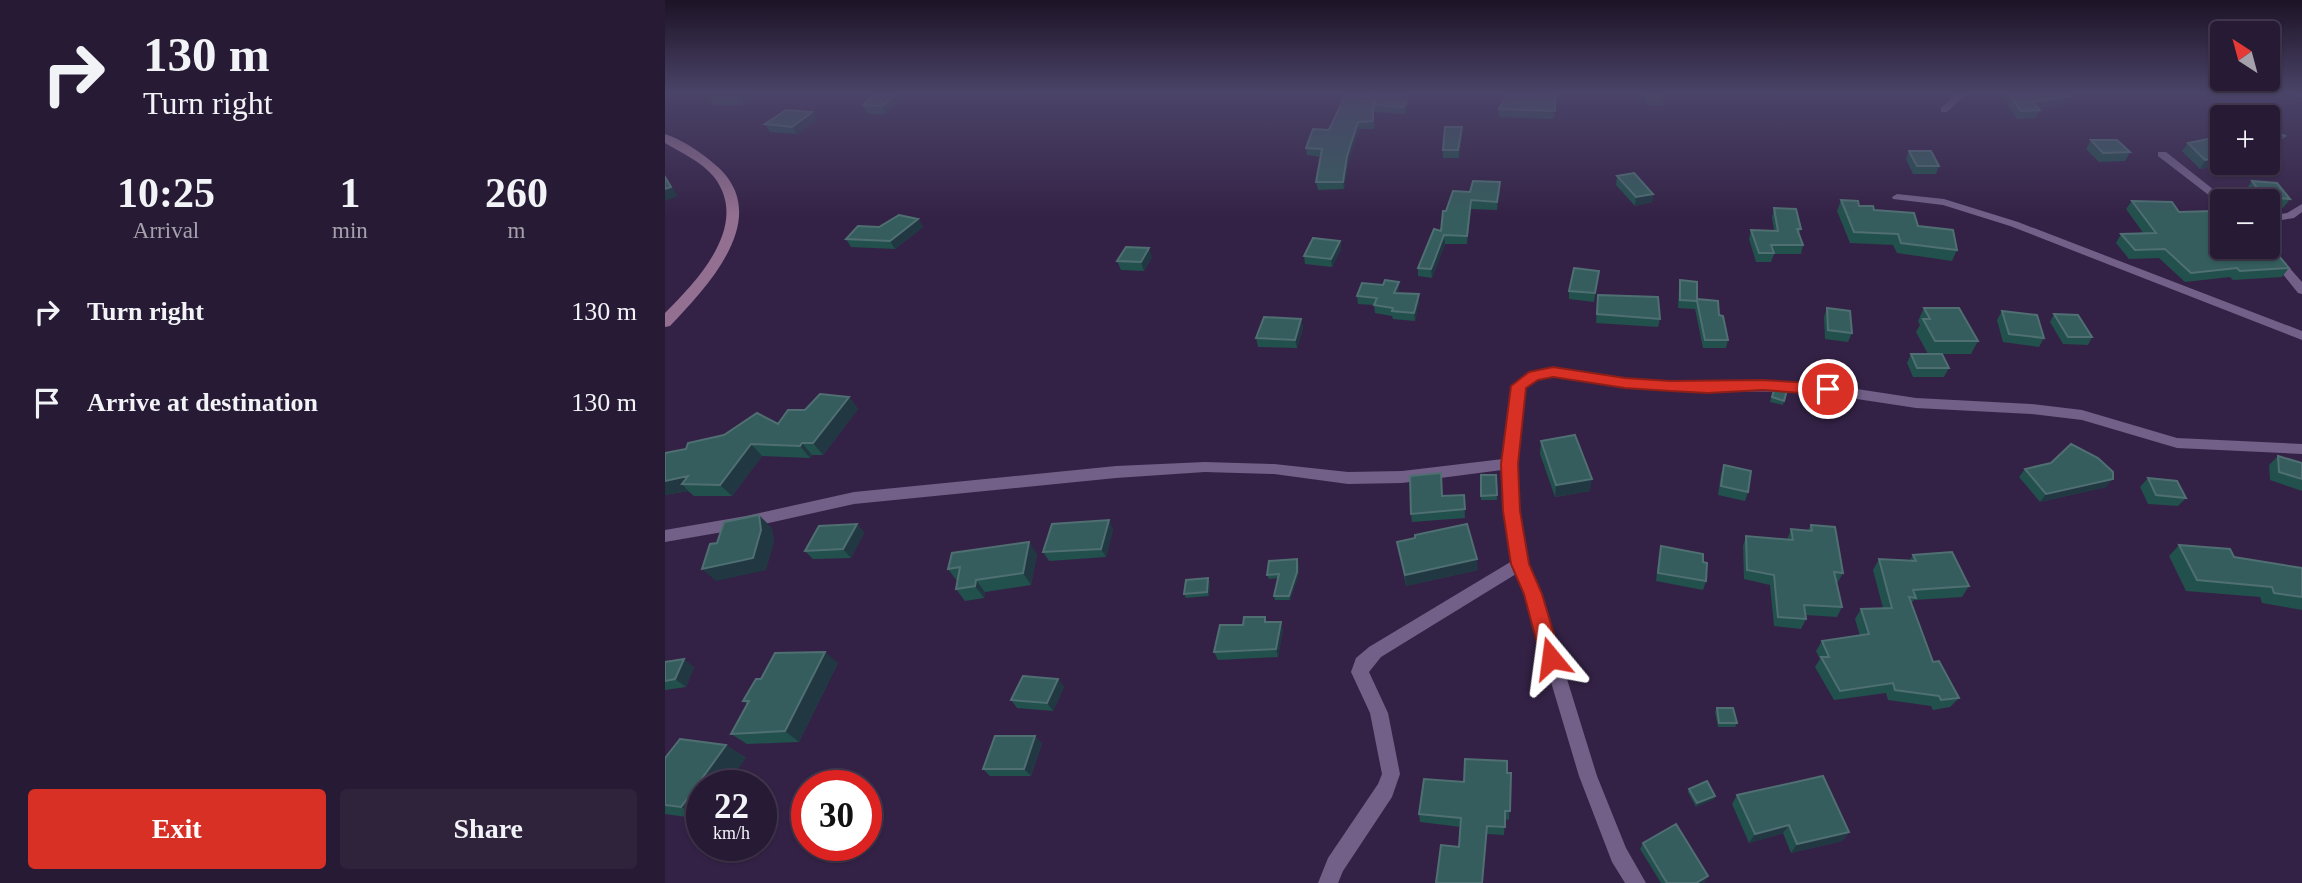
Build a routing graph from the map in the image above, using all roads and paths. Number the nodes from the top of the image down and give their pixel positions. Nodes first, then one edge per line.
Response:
1 (665, 138) edge
2 (2162, 154) dead end
3 (2210, 191) edge
4 (1897, 197) dead end
5 (2302, 206) edge
6 (2280, 217) edge
7 (2277, 259) edge
8 (2302, 290) edge
9 (665, 322) edge
10 (2302, 336) edge
11 (2302, 449) edge
12 (1509, 464) junction
13 (665, 536) edge
14 (1520, 564) junction
15 (1328, 883) edge
16 (1636, 883) edge

1 - 9 main road
2 - 3 street
4 - 10 street
5 - 6 street
7 - 8 street
11 - 12 street
12 - 13 street
12 - 14 street
14 - 15 street
14 - 16 street

